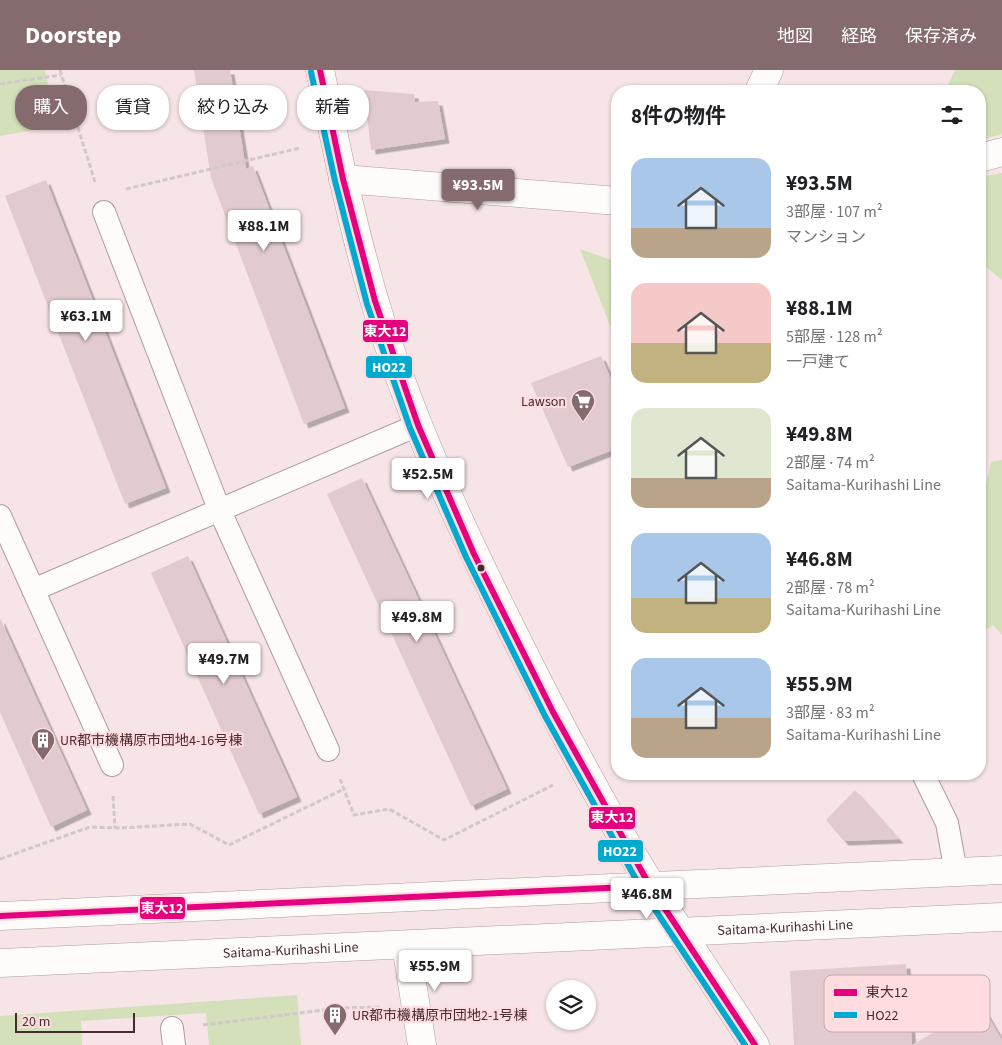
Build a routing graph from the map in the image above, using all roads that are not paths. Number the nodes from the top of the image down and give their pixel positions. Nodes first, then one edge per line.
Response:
1 (320, 70) edge
2 (770, 70) edge
3 (763, 85) edge
4 (1002, 152) edge
5 (986, 156) edge
6 (343, 179) junction
7 (611, 200) edge
8 (102, 204) road end
9 (418, 425) junction
10 (219, 509) junction
11 (0, 516) edge
12 (33, 590) junction
13 (328, 750) road end
14 (112, 765) dead end
15 (926, 780) edge
16 (1002, 870) edge
17 (956, 872) junction
18 (650, 886) junction
19 (0, 916) edge
20 (1002, 917) edge
21 (680, 931) junction
22 (406, 945) junction
23 (0, 962) edge
24 (422, 1045) edge
25 (755, 1045) edge

1 - 6 main road
2 - 3 main road
4 - 5 main road
6 - 7 main road
6 - 9 main road
8 - 10 lane
9 - 10 lane
9 - 18 main road
10 - 12 lane
10 - 13 lane
11 - 12 lane
12 - 14 lane
15 - 17 lane
16 - 17 main road
17 - 18 main road
18 - 19 main road
18 - 21 main road
20 - 21 main road, Saitama-Kurihashi Line
21 - 22 main road, Saitama-Kurihashi Line
21 - 25 main road
22 - 23 main road, Saitama-Kurihashi Line
22 - 24 main road

